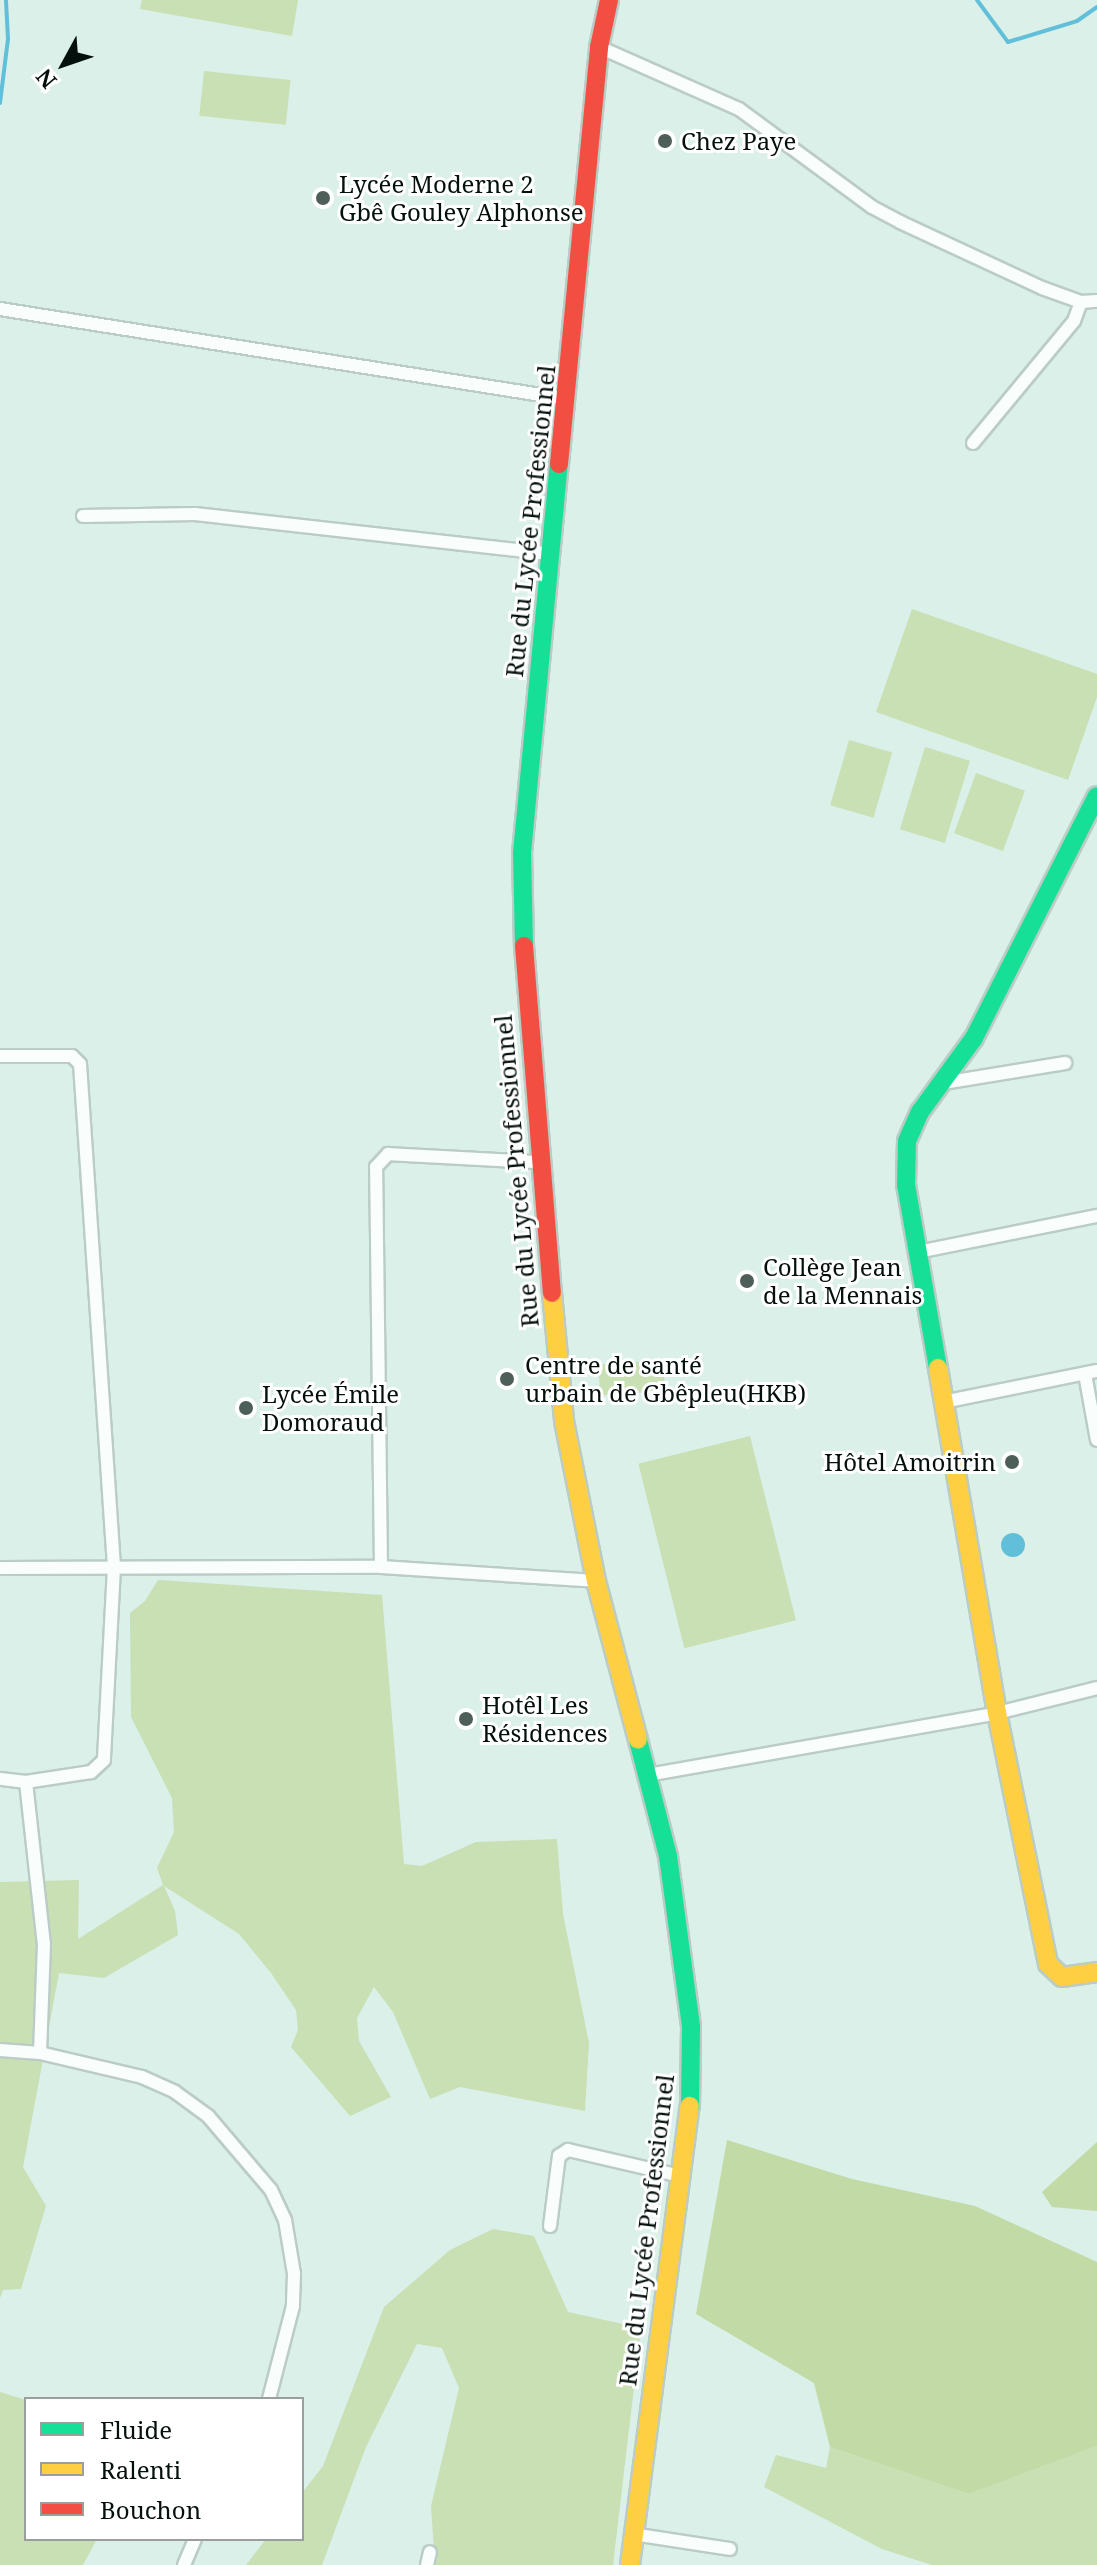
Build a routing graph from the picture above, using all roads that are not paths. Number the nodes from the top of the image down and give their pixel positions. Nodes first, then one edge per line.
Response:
1 (609, 0) edge
2 (599, 47) junction
3 (1097, 301) edge
4 (1081, 302) junction
5 (0, 309) edge
6 (566, 399) junction
7 (973, 443) dead end
8 (83, 516) dead end
9 (548, 554) junction
10 (1097, 796) edge
11 (0, 1056) edge
12 (1065, 1063) dead end
13 (943, 1083) junction
14 (538, 1162) junction
15 (1097, 1216) edge
16 (918, 1252) junction
17 (1091, 1372) edge
18 (943, 1402) junction
19 (1097, 1440) edge
20 (114, 1567) junction
21 (381, 1567) junction
22 (0, 1568) edge
23 (596, 1581) junction
24 (1097, 1688) edge
25 (997, 1713) junction
26 (647, 1775) junction
27 (0, 1779) edge
28 (26, 1782) junction
29 (1097, 1972) edge
30 (0, 2050) edge
31 (40, 2053) junction
32 (681, 2176) junction
33 (550, 2226) dead end
34 (270, 2397) edge
35 (633, 2534) junction
36 (194, 2541) edge
37 (730, 2549) dead end
38 (184, 2565) edge
39 (630, 2565) edge

1 - 2 main road, Rue du Lycée Professionnel
2 - 4 street
2 - 6 main road, Rue du Lycée Professionnel
3 - 4 street
4 - 7 street
5 - 6 street
6 - 9 main road, Rue du Lycée Professionnel
8 - 9 street
9 - 14 main road, Rue du Lycée Professionnel
10 - 13 main road
11 - 20 street
12 - 13 street
13 - 16 main road
14 - 21 street
14 - 23 main road, Rue du Lycée Professionnel
15 - 16 street
16 - 18 main road
17 - 18 street
17 - 19 street
18 - 25 main road
20 - 21 street
20 - 22 street
20 - 28 street
21 - 23 street
23 - 26 main road, Rue du Lycée Professionnel
24 - 25 street
25 - 26 street
25 - 29 main road
26 - 32 main road, Rue du Lycée Professionnel
27 - 28 street
28 - 31 street
30 - 31 street
31 - 34 street
32 - 33 street
32 - 35 main road, Rue du Lycée Professionnel
35 - 37 street
35 - 39 main road, Rue du Lycée Professionnel
36 - 38 street

